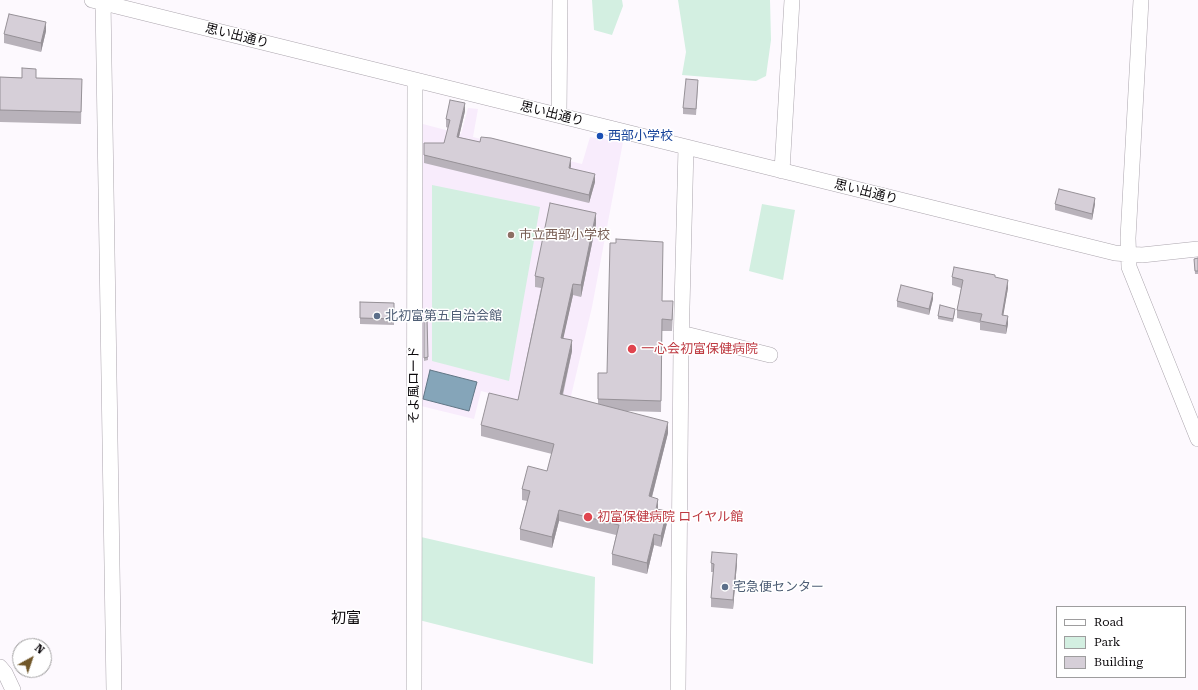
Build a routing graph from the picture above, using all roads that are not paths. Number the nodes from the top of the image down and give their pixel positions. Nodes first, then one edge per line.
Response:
1 (560, 0) edge
2 (792, 0) edge
3 (1141, 0) edge
4 (99, 1) edge
5 (415, 80) junction
6 (559, 115) junction
7 (686, 147) junction
8 (782, 171) junction
9 (1198, 249) edge
10 (1128, 254) junction
11 (681, 333) junction
12 (770, 355) dead end
13 (1198, 439) edge
14 (0, 668) edge
15 (14, 690) edge
16 (114, 690) edge
17 (414, 690) edge
18 (678, 690) edge

1 - 6 street
2 - 8 street
3 - 10 street
4 - 5 street, 思い出通り
4 - 16 street
5 - 6 street, 思い出通り
5 - 17 street, そよ風ロード
6 - 7 street, 思い出通り
7 - 8 street, 思い出通り
7 - 11 street
8 - 10 street, 思い出通り
9 - 10 street, 思い出通り
10 - 13 street
11 - 12 street
11 - 18 street
14 - 15 street

